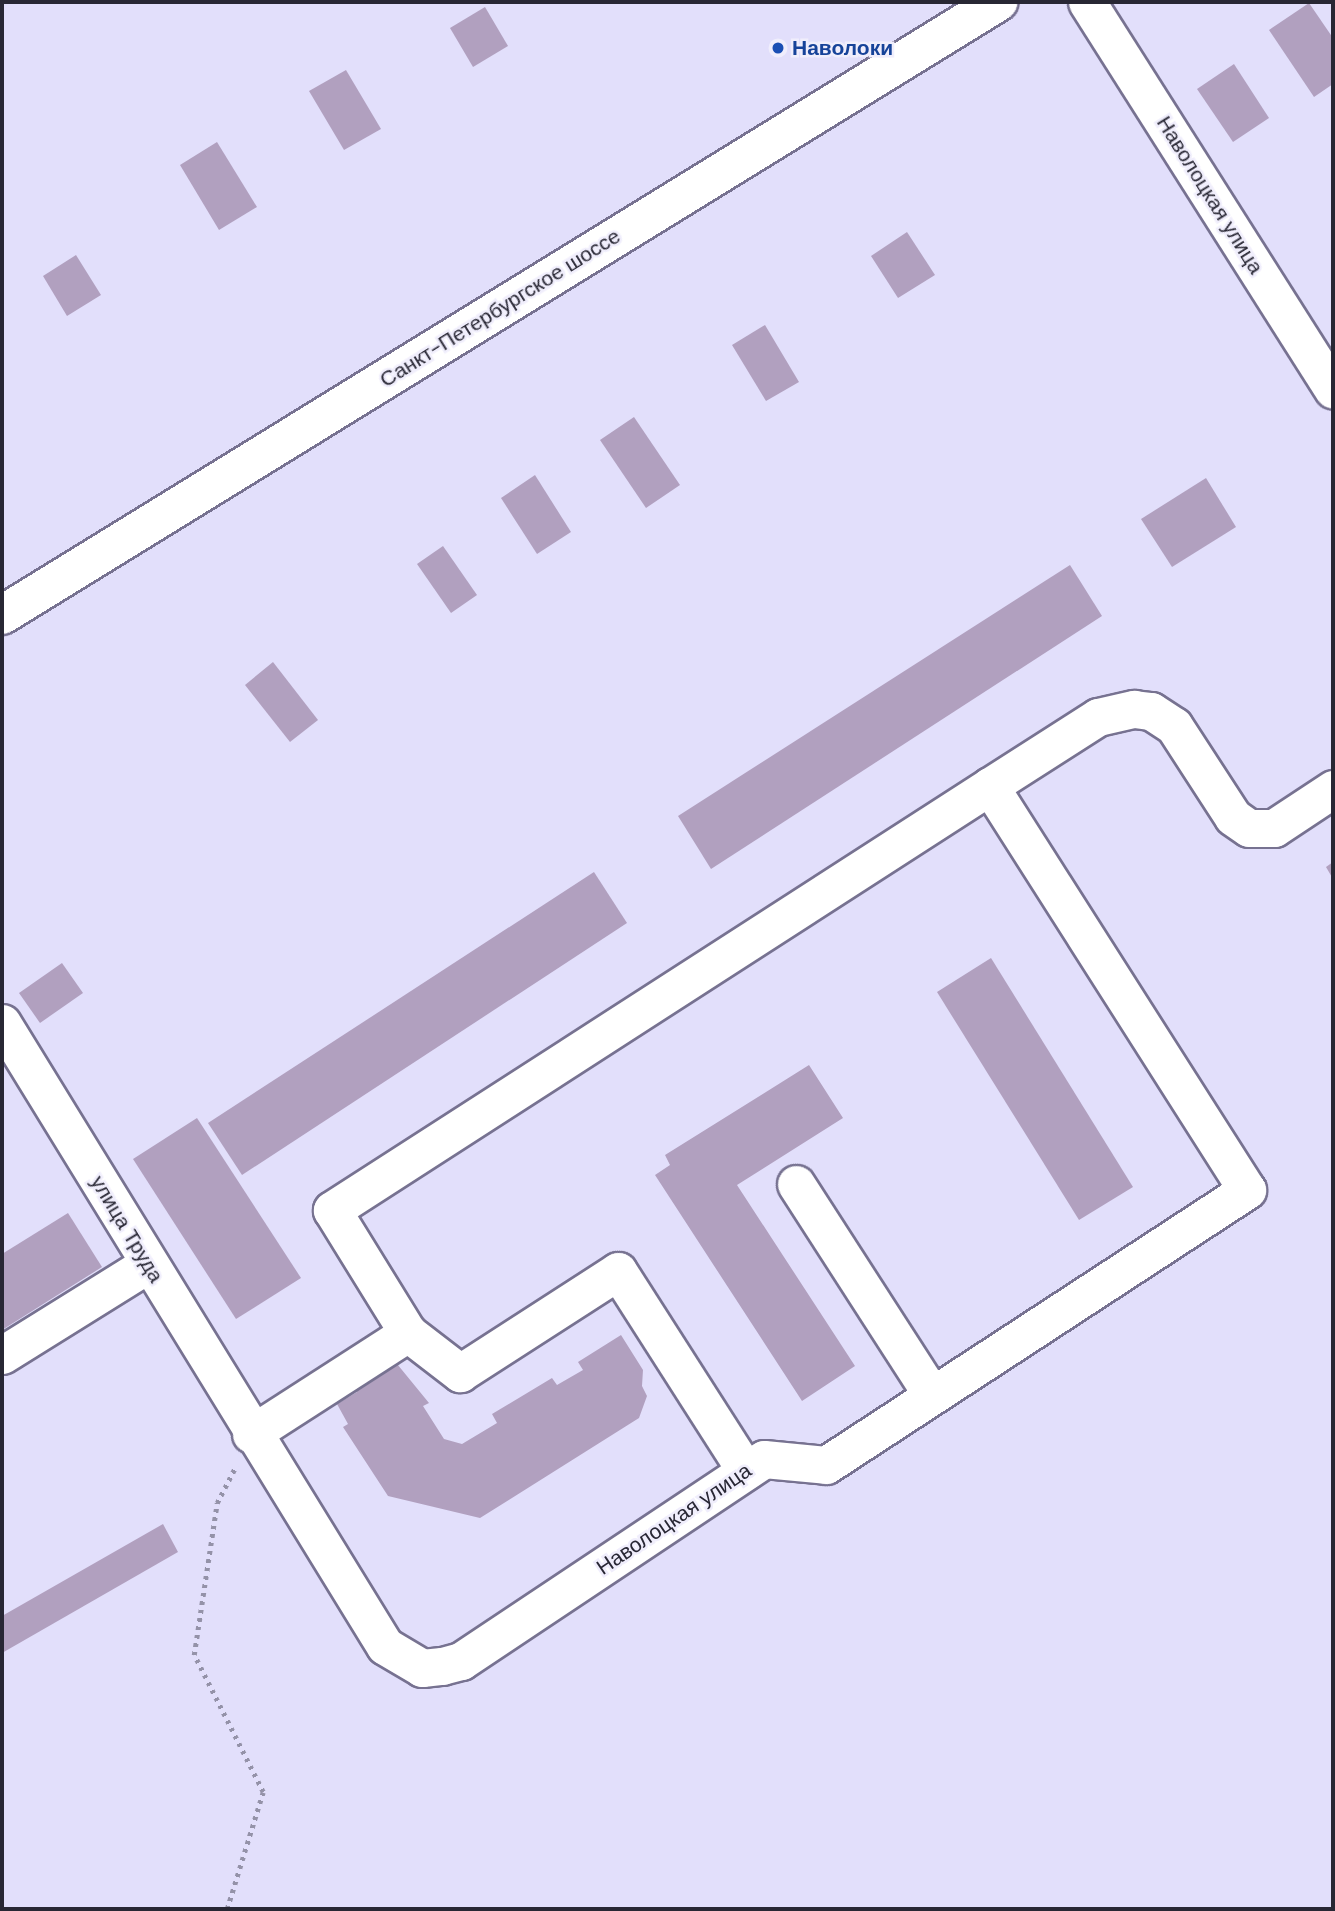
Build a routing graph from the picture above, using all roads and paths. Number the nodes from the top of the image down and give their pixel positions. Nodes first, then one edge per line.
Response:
1 (999, 2) edge
2 (1087, 2) edge
3 (1333, 389) edge
4 (2, 615) edge
5 (990, 786) junction
6 (1333, 789) edge
7 (2, 1024) edge
8 (796, 1184) dead end
9 (148, 1264) junction
10 (408, 1333) junction
11 (2, 1355) edge
12 (932, 1395) junction
13 (251, 1434) junction
14 (746, 1471) junction
15 (227, 1909) edge

1 - 4 main road, Санкт-Петербургское шоссе
2 - 3 street, Наволоцкая улица
5 - 6 street
5 - 10 street
5 - 12 street, Наволоцкая улица
7 - 9 street, улица Труда
8 - 12 street
9 - 11 street
9 - 13 street, улица Труда
10 - 13 street
10 - 14 street
12 - 14 street, Наволоцкая улица
13 - 14 street, Наволоцкая улица
13 - 15 path

